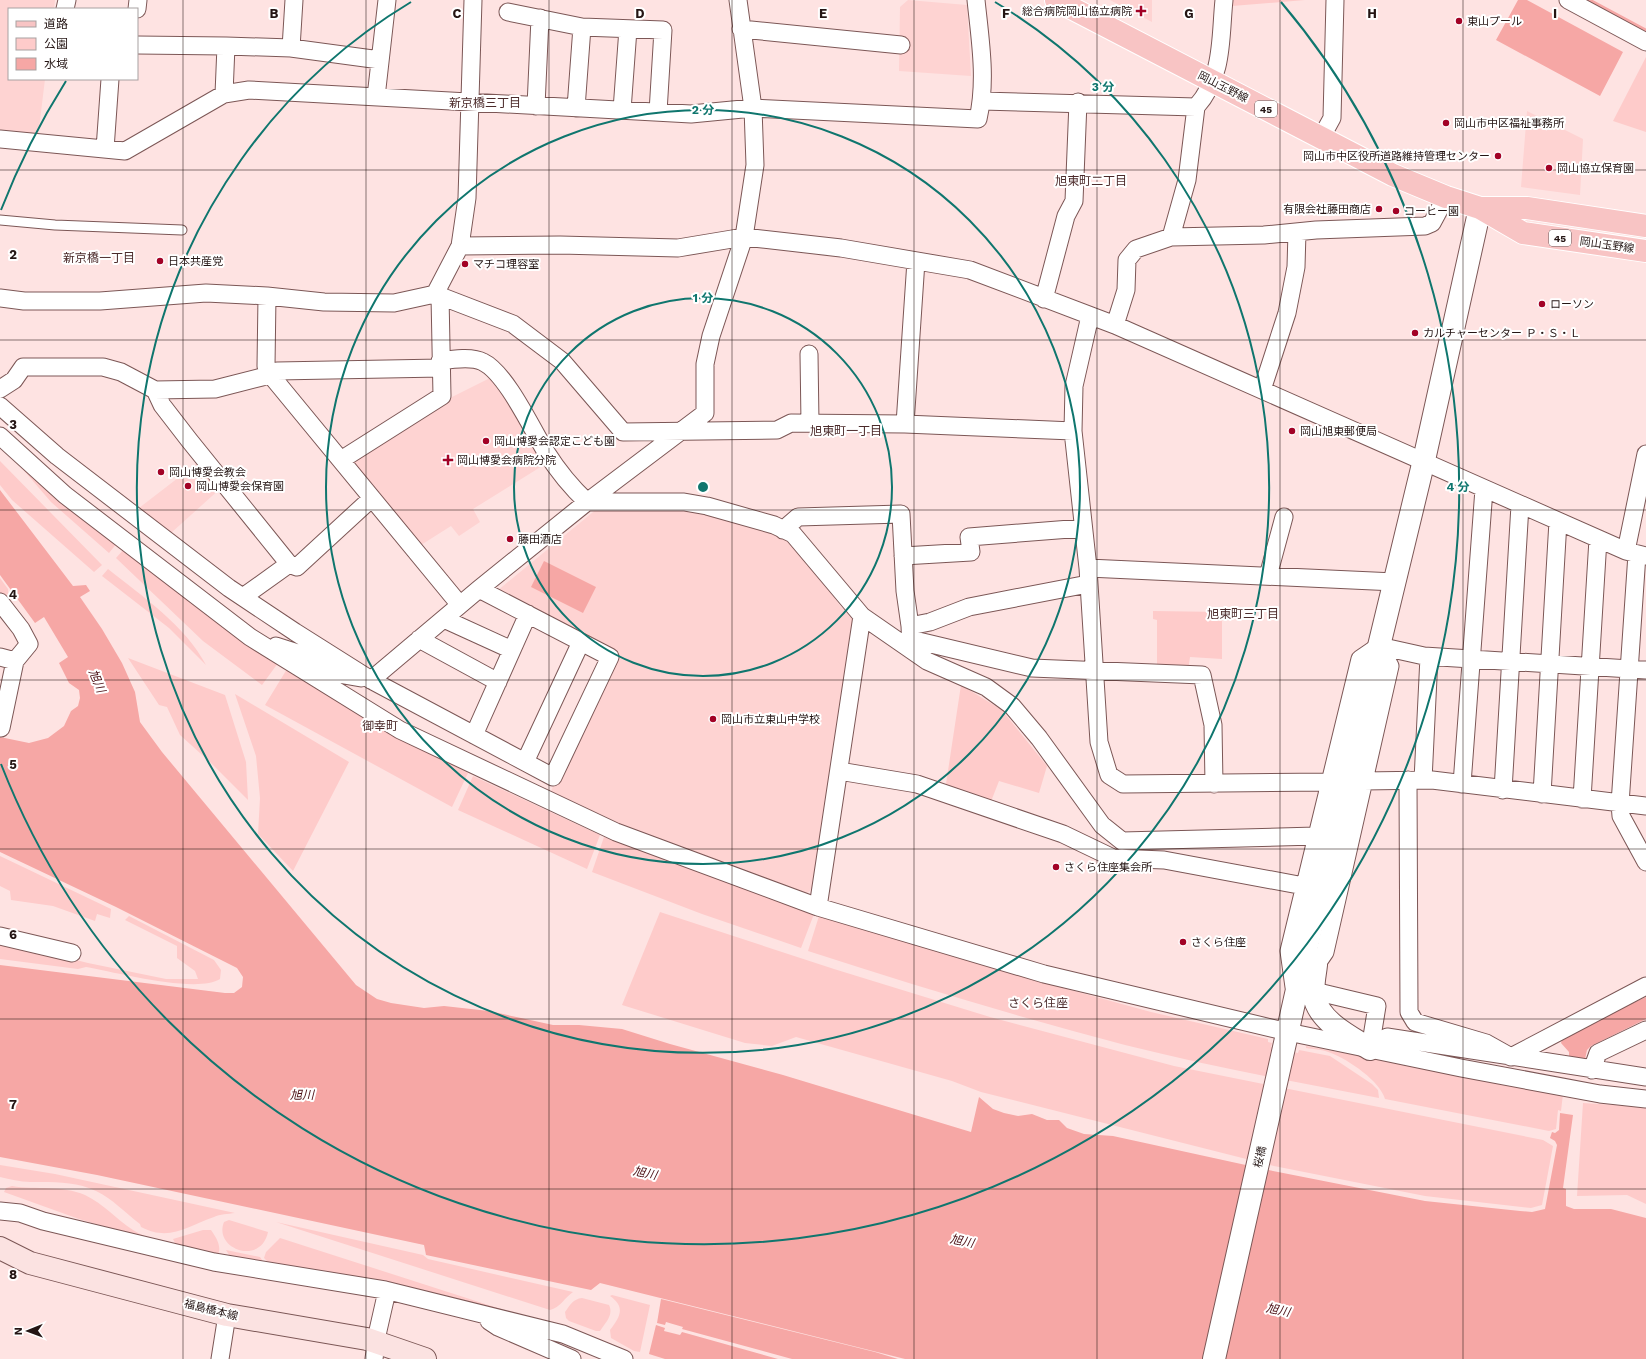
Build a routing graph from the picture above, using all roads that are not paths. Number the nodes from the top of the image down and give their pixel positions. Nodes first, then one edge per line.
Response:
1 (294, 0) edge
2 (387, 0) edge
3 (473, 0) edge
4 (738, 0) edge
5 (976, 0) edge
6 (1056, 0) edge
7 (1224, 0) edge
8 (1335, 0) edge
9 (1568, 0) edge
10 (508, 12) dead end
11 (540, 18) junction
12 (582, 27) junction
13 (628, 29) junction
14 (741, 29) junction
15 (1646, 42) edge
16 (138, 45) edge
17 (900, 45) dead end
18 (226, 46) junction
19 (290, 48) junction
20 (380, 60) junction
21 (110, 80) edge
22 (1211, 81) junction
23 (224, 94) junction
24 (376, 97) junction
25 (982, 100) junction
26 (470, 102) junction
27 (1078, 102) junction
28 (536, 106) junction
29 (1196, 106) junction
30 (576, 108) junction
31 (753, 108) junction
32 (622, 110) junction
33 (658, 112) junction
34 (1321, 138) junction
35 (0, 140) edge
36 (105, 149) junction
37 (1446, 197) junction
38 (1480, 208) junction
39 (0, 220) edge
40 (1646, 226) edge
41 (182, 230) dead end
42 (1297, 232) junction
43 (744, 237) junction
44 (1171, 237) junction
45 (460, 246) junction
46 (1646, 251) edge
47 (916, 261) junction
48 (438, 295) junction
49 (267, 296) junction
50 (0, 298) edge
51 (1044, 299) junction
52 (1090, 316) junction
53 (1115, 325) junction
54 (809, 354) dead end
55 (440, 364) junction
56 (269, 373) junction
57 (0, 389) edge
58 (155, 390) junction
59 (1262, 390) junction
60 (0, 406) edge
61 (810, 423) junction
62 (904, 424) junction
63 (1073, 431) junction
64 (681, 432) junction
65 (0, 436) edge
66 (1646, 454) edge
67 (341, 460) junction
68 (1424, 460) junction
69 (1484, 489) junction
70 (372, 498) junction
71 (587, 502) junction
72 (1520, 505) junction
73 (1284, 517) dead end
74 (1558, 522) junction
75 (1083, 528) junction
76 (783, 530) junction
77 (1598, 538) junction
78 (1636, 553) edge
79 (903, 556) junction
80 (289, 564) junction
81 (1088, 576) junction
82 (1268, 576) junction
83 (1395, 582) junction
84 (479, 589) junction
85 (243, 597) junction
86 (0, 602) edge
87 (460, 605) junction
88 (528, 614) junction
89 (862, 616) junction
90 (444, 619) junction
91 (250, 637) junction
92 (911, 638) junction
93 (419, 639) junction
94 (581, 642) junction
95 (1379, 646) junction
96 (512, 650) junction
97 (1429, 657) junction
98 (8, 659) edge
99 (1470, 659) junction
100 (1510, 662) junction
101 (1550, 664) junction
102 (1590, 666) junction
103 (1629, 669) junction
104 (1094, 670) junction
105 (1646, 670) edge
106 (371, 680) junction
107 (498, 682) junction
108 (1, 728) edge
109 (474, 735) junction
110 (525, 762) junction
111 (839, 771) junction
112 (1415, 780) junction
113 (1363, 781) junction
114 (1330, 782) junction
115 (1214, 784) junction
116 (1462, 784) junction
117 (1503, 790) junction
118 (1542, 794) junction
119 (1582, 799) junction
120 (1620, 804) junction
121 (1646, 806) edge
122 (1316, 836) junction
123 (1646, 862) edge
124 (1304, 886) junction
125 (818, 907) junction
126 (0, 936) edge
127 (72, 952) dead end
128 (1311, 960) junction
129 (1646, 986) edge
130 (1305, 994) junction
131 (1646, 1030) edge
132 (1286, 1042) junction
133 (1370, 1050) junction
134 (1511, 1057) junction
135 (1592, 1070) junction
136 (1646, 1077) edge
137 (1646, 1099) edge
138 (0, 1210) edge
139 (0, 1248) edge
140 (387, 1291) junction
141 (479, 1313) junction
142 (227, 1315) junction
143 (376, 1351) edge
144 (220, 1359) edge
145 (425, 1359) edge
146 (572, 1359) edge
147 (624, 1359) edge
148 (1214, 1359) edge

1 - 19 street
2 - 20 street
3 - 26 street
4 - 14 street
5 - 25 street
6 - 22 main road, 岡山玉野線 / 45
7 - 22 street
8 - 34 street
9 - 15 street
10 - 11 street
11 - 12 street
11 - 28 street
12 - 13 street
12 - 30 street
13 - 32 street
13 - 33 street
14 - 17 street
14 - 31 street
16 - 18 street
18 - 19 street
18 - 23 street
19 - 20 street
20 - 24 street
21 - 36 street
22 - 29 street
22 - 34 main road, 岡山玉野線 / 45
23 - 24 street
23 - 36 street
24 - 26 street
25 - 27 street
25 - 31 street
26 - 28 street
26 - 45 street
27 - 29 street
27 - 51 street
28 - 30 street
29 - 44 street
30 - 32 street
31 - 33 street
31 - 43 street
32 - 33 street
34 - 37 main road, 岡山玉野線 / 45
35 - 36 street
37 - 38 main road, 岡山玉野線 / 45
37 - 42 street
38 - 40 main road, 岡山玉野線 / 45
38 - 46 main road, 岡山玉野線 / 45
38 - 68 street, 桜橋
39 - 41 lane
42 - 44 street
42 - 59 street
43 - 45 street
43 - 47 street
43 - 64 street
44 - 53 street
45 - 48 street
47 - 51 street
47 - 62 street
48 - 49 street
48 - 55 street
48 - 64 street
49 - 50 street
49 - 56 street
51 - 52 street
52 - 53 street
52 - 63 street
53 - 59 street
54 - 61 street
55 - 56 street
55 - 67 street
55 - 71 street
56 - 58 street
56 - 67 street
57 - 58 street
58 - 80 street
59 - 68 street
60 - 85 street
61 - 62 street
61 - 64 street
62 - 63 street
63 - 75 street
64 - 71 street
65 - 91 street
66 - 78 street
67 - 70 street
68 - 69 street
68 - 83 street, 桜橋
69 - 72 street
69 - 99 street
70 - 80 street
70 - 87 street
71 - 76 street
71 - 84 street
72 - 74 street
72 - 100 street
73 - 82 street
74 - 77 street
74 - 101 street
75 - 79 street
75 - 81 street
76 - 79 street
76 - 89 street
77 - 78 street
77 - 102 street
78 - 103 street
79 - 92 street
80 - 85 street
81 - 82 street
81 - 92 street
81 - 104 street
82 - 83 street
83 - 95 street, 桜橋
84 - 87 street
84 - 88 street
85 - 106 street
86 - 98 street
87 - 90 street
88 - 94 street
88 - 96 street
89 - 92 street
89 - 111 street
90 - 93 street
90 - 96 street
91 - 106 street
91 - 125 street
92 - 104 street
92 - 122 street
93 - 106 street
93 - 107 street
94 - 110 street
94 - 110 street
95 - 97 street
95 - 113 street
95 - 114 street
95 - 128 street, 桜橋
96 - 107 street
97 - 99 street
97 - 112 street
98 - 108 street
99 - 100 street
99 - 116 street
100 - 101 street
100 - 117 street
101 - 102 street
101 - 118 street
102 - 103 street
102 - 119 street
103 - 105 street
103 - 120 street
104 - 115 street
104 - 115 street
106 - 109 street
107 - 109 street
109 - 110 street
111 - 124 street
111 - 125 street
112 - 113 street
112 - 116 street
112 - 134 street
113 - 128 street
114 - 115 street
114 - 122 street
116 - 117 street
117 - 118 street
118 - 119 street
119 - 120 street
120 - 121 street
120 - 123 street
122 - 124 street
124 - 130 street
125 - 132 street
126 - 127 street
128 - 130 street, 桜橋
129 - 134 street
130 - 132 street, 桜橋
130 - 133 street
130 - 133 street
131 - 135 street
132 - 133 street
132 - 148 street, 桜橋
133 - 134 street
133 - 137 street
134 - 135 street
135 - 136 street
138 - 140 street
139 - 142 main road, 福島橋本線
140 - 141 street
140 - 143 street
141 - 146 street
141 - 147 street
142 - 143 main road, 福島橋本線
142 - 144 street
143 - 145 main road, 福島橋本線

